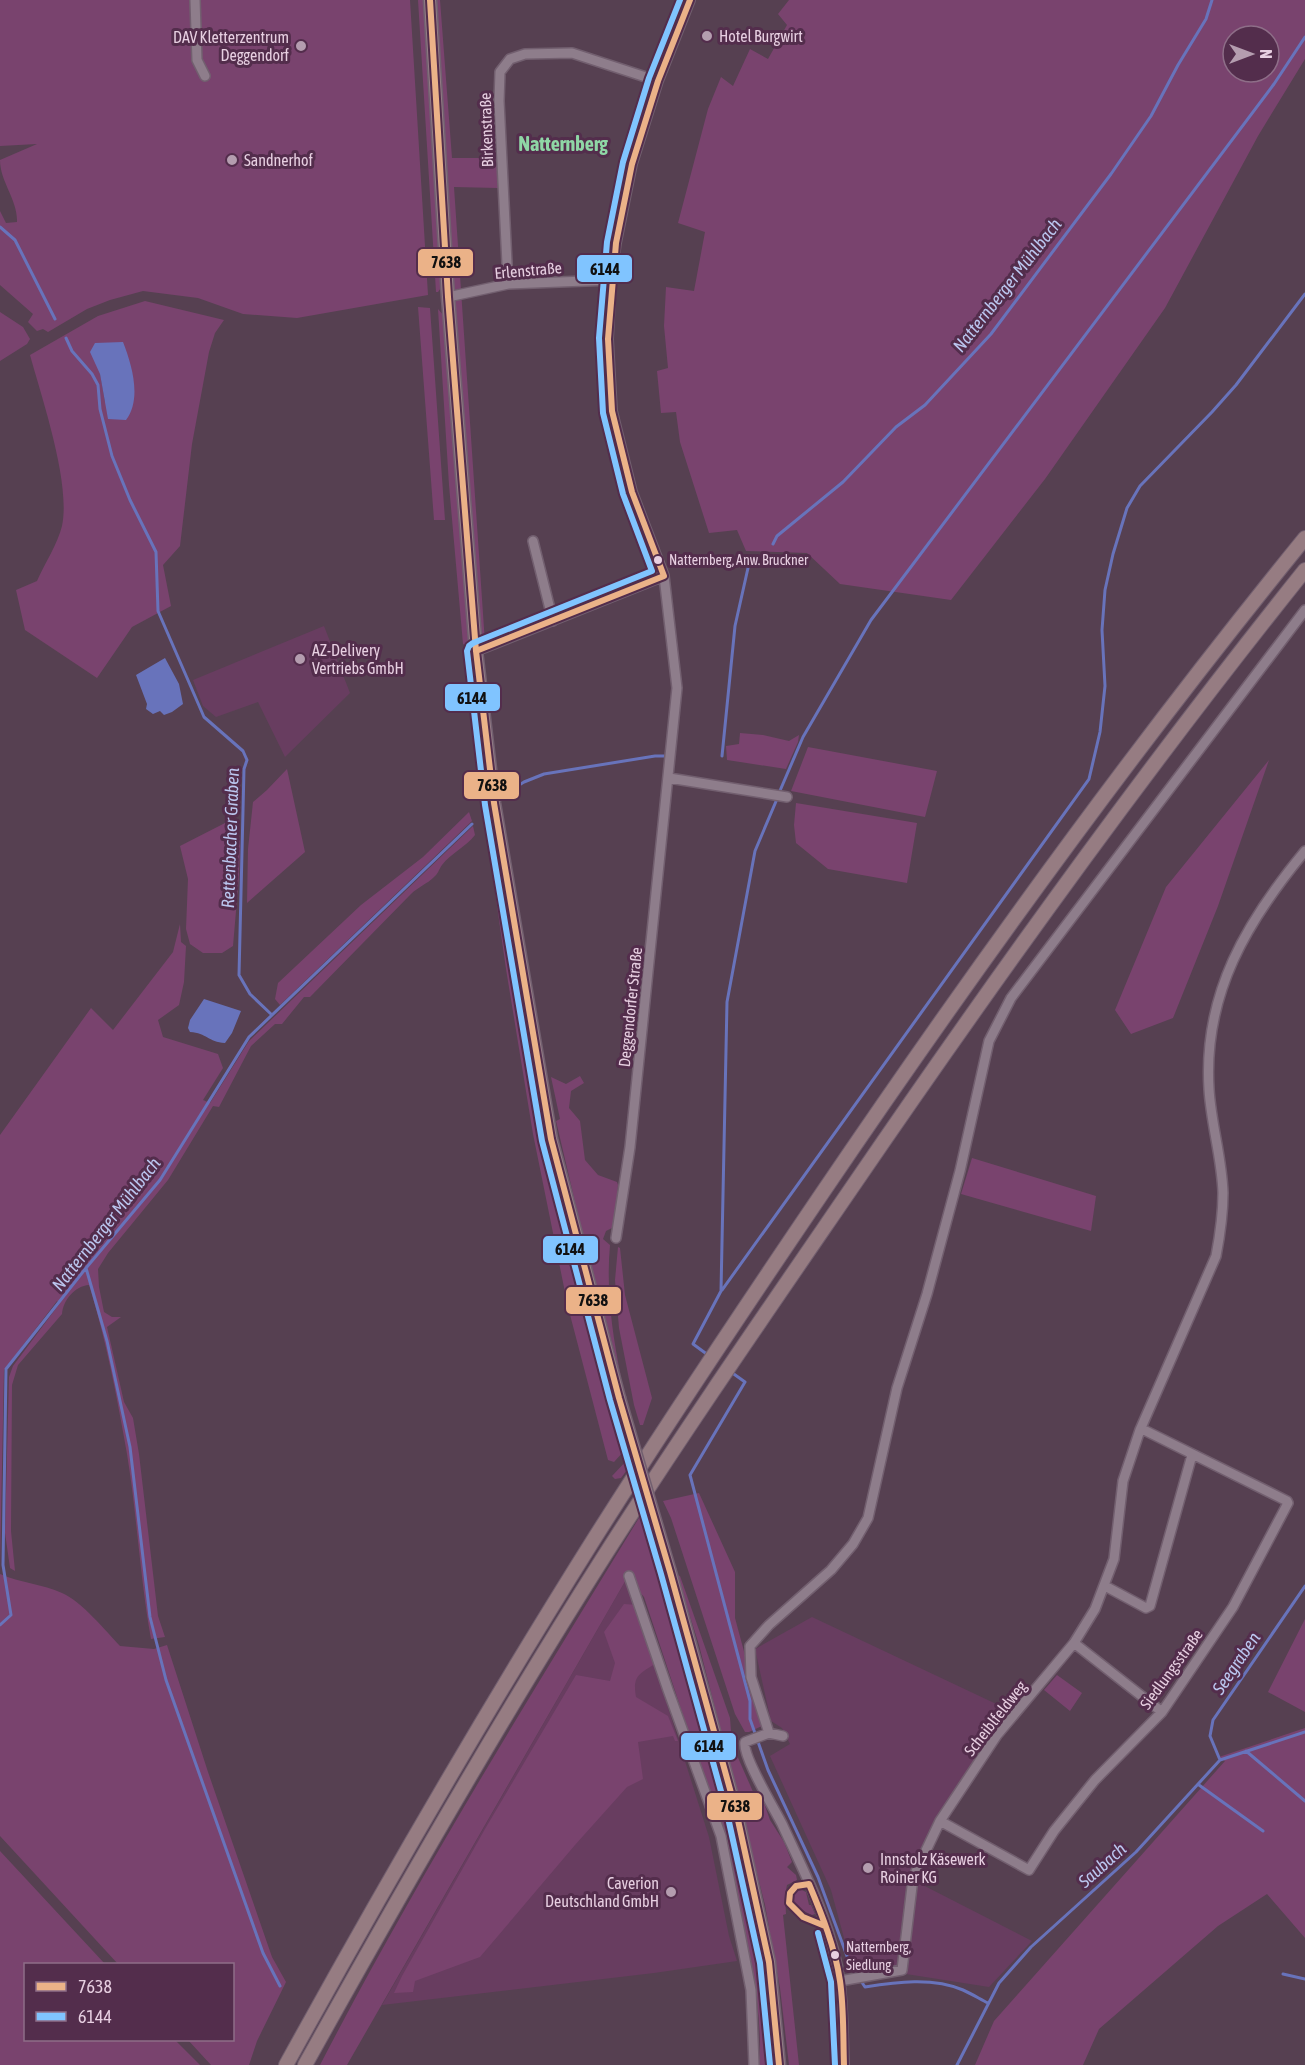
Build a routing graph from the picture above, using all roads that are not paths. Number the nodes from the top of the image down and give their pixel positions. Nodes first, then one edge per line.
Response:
1 (195, 0) edge
2 (430, 0) edge
3 (690, 0) edge
4 (205, 76) dead end
5 (658, 81) junction
6 (611, 280) junction
7 (507, 284) junction
8 (448, 297) junction
9 (1305, 538) edge
10 (533, 541) dead end
11 (1305, 570) edge
12 (664, 576) junction
13 (1305, 610) edge
14 (553, 621) junction
15 (476, 651) junction
16 (669, 778) junction
17 (781, 796) dead end
18 (1305, 851) edge
19 (616, 1238) dead end
20 (1140, 1430) junction
21 (1192, 1455) junction
22 (629, 1576) dead end
23 (1105, 1586) junction
24 (1074, 1643) junction
25 (1162, 1712) junction
26 (761, 1736) junction
27 (783, 1736) dead end
28 (940, 1821) junction
29 (840, 1981) junction
30 (286, 2065) edge
31 (305, 2065) edge
32 (754, 2065) edge
33 (779, 2065) edge
34 (844, 2065) edge

1 - 4 street
2 - 8 main road
3 - 5 street, Deggendorfer Straße
5 - 6 street, Deggendorfer Straße
5 - 7 street, Birkenstraße
6 - 7 street, Erlenstraße
6 - 12 street, Deggendorfer Straße
7 - 8 street, Erlenstraße
8 - 15 main road
9 - 30 highway
10 - 14 street
11 - 31 highway
12 - 14 street
12 - 16 street, Deggendorfer Straße
13 - 26 street
14 - 15 street
15 - 33 main road, bridge
16 - 17 street
16 - 19 street, Deggendorfer Straße
18 - 20 street, Scheiblfeldweg
20 - 21 street, Siedlungsstraße
20 - 23 street, Scheiblfeldweg
21 - 23 street
21 - 25 street, Siedlungsstraße
22 - 32 street
23 - 24 street, Scheiblfeldweg
24 - 25 street
24 - 28 street, Scheiblfeldweg
25 - 28 street, Siedlungsstraße
26 - 27 street
26 - 29 street
28 - 29 street, Scheiblfeldweg
29 - 34 street

